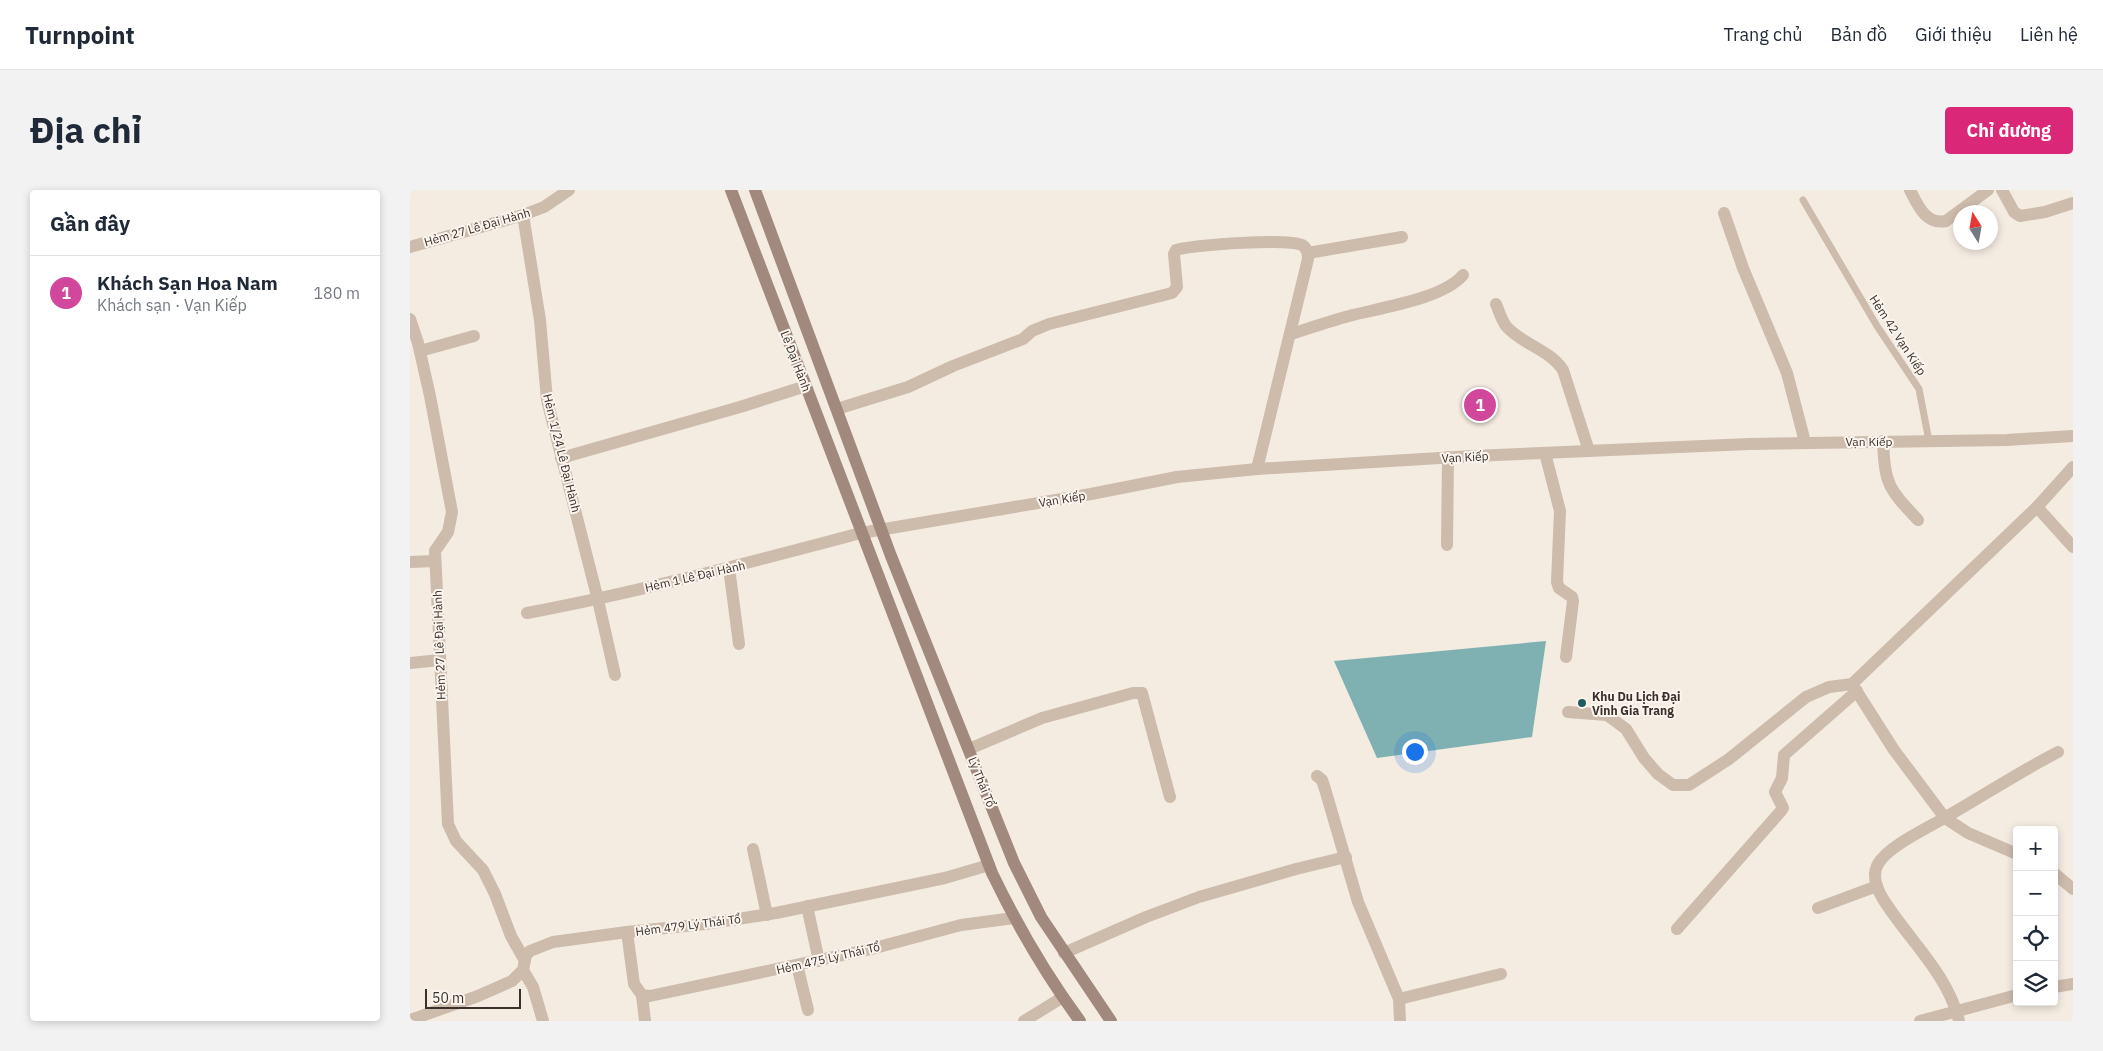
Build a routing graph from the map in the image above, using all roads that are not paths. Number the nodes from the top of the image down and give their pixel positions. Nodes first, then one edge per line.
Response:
1 (569, 190) edge
2 (732, 190) edge
3 (754, 190) edge
4 (1910, 190) edge
5 (1988, 190) edge
6 (2002, 190) edge
7 (1803, 200) dead end
8 (2073, 203) edge
9 (1724, 213) dead end
10 (523, 215) junction
11 (1402, 237) dead end
12 (410, 247) edge
13 (1308, 253) junction
14 (1463, 275) dead end
15 (1496, 304) dead end
16 (410, 319) edge
17 (1291, 334) junction
18 (474, 336) dead end
19 (420, 351) junction
20 (806, 386) junction
21 (837, 409) junction
22 (2073, 436) edge
23 (1884, 441) junction
24 (1929, 441) junction
25 (1805, 442) junction
26 (1589, 451) junction
27 (1545, 453) junction
28 (561, 458) junction
29 (1448, 458) junction
30 (2073, 467) edge
31 (1257, 469) junction
32 (2037, 507) junction
33 (1918, 520) dead end
34 (882, 529) junction
35 (861, 533) junction
36 (1447, 545) dead end
37 (2073, 547) edge
38 (435, 561) junction
39 (410, 562) edge
40 (729, 568) junction
41 (598, 600) junction
42 (527, 613) dead end
43 (739, 644) dead end
44 (1566, 657) dead end
45 (440, 660) junction
46 (410, 663) edge
47 (615, 674) dead end
48 (1854, 688) junction
49 (1568, 712) dead end
50 (969, 749) junction
51 (2058, 752) dead end
52 (1317, 776) dead end
53 (1170, 797) dead end
54 (1945, 818) junction
55 (753, 849) dead end
56 (2013, 852) edge
57 (1346, 857) junction
58 (989, 864) junction
59 (2058, 876) edge
60 (1876, 886) junction
61 (2073, 889) edge
62 (807, 906) junction
63 (1818, 908) dead end
64 (768, 915) junction
65 (1014, 918) junction
66 (1677, 929) dead end
67 (627, 932) junction
68 (1064, 953) junction
69 (819, 960) junction
70 (523, 964) junction
71 (797, 965) junction
72 (2073, 973) edge
73 (1502, 974) dead end
74 (2064, 985) edge
75 (642, 995) junction
76 (2013, 996) edge
77 (1062, 997) junction
78 (1399, 999) junction
79 (808, 1010) dead end
80 (1958, 1015) edge
81 (432, 1017) edge
82 (410, 1020) edge
83 (543, 1021) edge
84 (645, 1021) edge
85 (1024, 1021) edge
86 (1080, 1021) edge
87 (1111, 1021) edge
88 (1400, 1021) edge
89 (1920, 1021) edge

1 - 10 street, Hẻm 27 Lê Đại Hành
2 - 20 main road, Lê Đại Hành
3 - 21 main road, Lê Đại Hành
4 - 5 street
6 - 8 street
7 - 24 lane, Hẻm 42 Vạn Kiếp
9 - 25 street
10 - 12 street, Hẻm 27 Lê Đại Hành
10 - 28 street, Hẻm 1/24 Lê Đại Hành
11 - 13 street
13 - 17 street
13 - 21 street
14 - 17 street
15 - 26 street
16 - 19 street, Hẻm 27 Lê Đại Hành
17 - 31 street
18 - 19 street
19 - 38 street, Hẻm 27 Lê Đại Hành
20 - 28 street
20 - 35 main road, Lê Đại Hành
21 - 34 main road, Lê Đại Hành
22 - 24 street, Vạn Kiếp
23 - 24 street, Vạn Kiếp
23 - 25 street, Vạn Kiếp
23 - 33 street
25 - 26 street, Vạn Kiếp
26 - 27 street, Vạn Kiếp
27 - 29 street, Vạn Kiếp
27 - 44 street
28 - 41 street, Hẻm 1/24 Lê Đại Hành
29 - 31 street, Vạn Kiếp
29 - 36 street
30 - 32 street
31 - 34 street, Vạn Kiếp
32 - 37 street
32 - 48 street
34 - 35 street, Vạn Kiếp
34 - 50 main road, Lý Thái Tổ
35 - 40 street, Hẻm 1 Lê Đại Hành
35 - 58 main road, Lý Thái Tổ
38 - 39 street
38 - 45 street, Hẻm 27 Lê Đại Hành
40 - 41 street, Hẻm 1 Lê Đại Hành
40 - 43 street
41 - 42 street, Hẻm 1 Lê Đại Hành
41 - 47 street, Hẻm 1/24 Lê Đại Hành
45 - 46 street
45 - 70 street, Hẻm 27 Lê Đại Hành
48 - 49 street
48 - 54 street
48 - 66 street
50 - 53 street
50 - 68 main road, Lý Thái Tổ
51 - 54 street
52 - 57 street
54 - 56 street
54 - 60 street
55 - 64 street
57 - 68 street
57 - 78 street
58 - 62 street, Hẻm 479 Lý Thái Tổ
58 - 65 main road, Lý Thái Tổ
59 - 61 street
60 - 63 street
60 - 80 street
62 - 64 street, Hẻm 479 Lý Thái Tổ
62 - 69 street
64 - 67 street, Hẻm 479 Lý Thái Tổ
65 - 69 street, Hẻm 475 Lý Thái Tổ
65 - 77 main road, Lý Thái Tổ
67 - 70 street, Hẻm 479 Lý Thái Tổ
67 - 75 street
68 - 87 main road, Lý Thái Tổ
69 - 71 street, Hẻm 475 Lý Thái Tổ
70 - 81 street, Hẻm 479 Lý Thái Tổ
70 - 83 street, Hẻm 27 Lê Đại Hành
71 - 75 street, Hẻm 475 Lý Thái Tổ
71 - 79 street
72 - 74 street
73 - 78 street
75 - 84 street
76 - 80 street
77 - 85 street
77 - 86 main road, Lý Thái Tổ
78 - 88 street
80 - 89 street
81 - 82 street, Hẻm 479 Lý Thái Tổ

